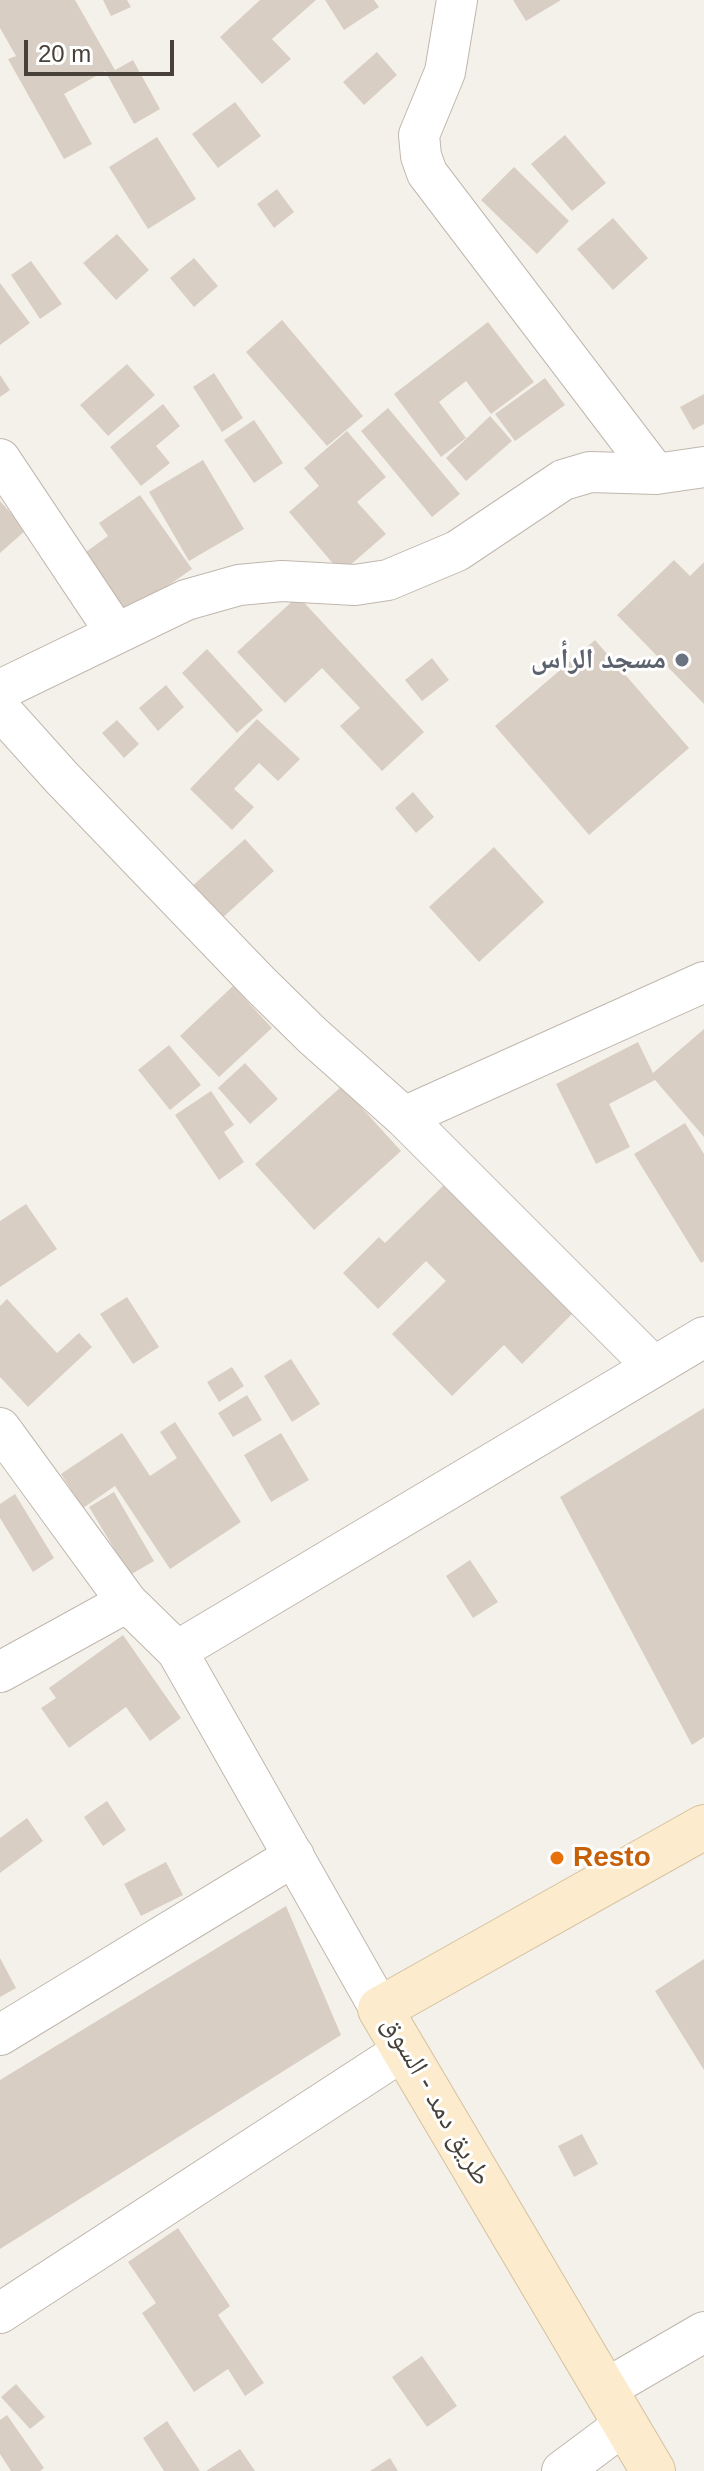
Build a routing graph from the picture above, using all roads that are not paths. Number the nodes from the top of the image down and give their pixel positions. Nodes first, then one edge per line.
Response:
1 (457, 0) edge
2 (0, 459) edge
3 (704, 467) edge
4 (656, 474) junction
5 (116, 633) junction
6 (0, 690) edge
7 (0, 709) edge
8 (704, 982) edge
9 (404, 1117) junction
10 (704, 1337) edge
11 (653, 1366) junction
12 (0, 1428) edge
13 (127, 1602) junction
14 (177, 1651) junction
15 (0, 1672) edge
16 (704, 1827) edge
17 (294, 1856) junction
18 (380, 2009) junction
19 (0, 2035) edge
20 (404, 2050) junction
21 (0, 2313) edge
22 (704, 2332) edge
23 (615, 2407) junction
24 (562, 2471) edge
25 (653, 2471) edge

1 - 4 street
2 - 5 street
3 - 4 street
4 - 5 street
5 - 6 street
7 - 9 street
8 - 9 street
9 - 11 street
10 - 11 street
11 - 14 street
12 - 13 street
13 - 14 street
13 - 15 street
14 - 17 street
16 - 18 main road, طريق دمد - السوق
17 - 18 street
17 - 19 street
18 - 20 main road, طريق دمد - السوق
20 - 21 street
20 - 23 main road, طريق دمد - السوق
22 - 23 street
23 - 24 street
23 - 25 main road, طريق دمد - السوق

